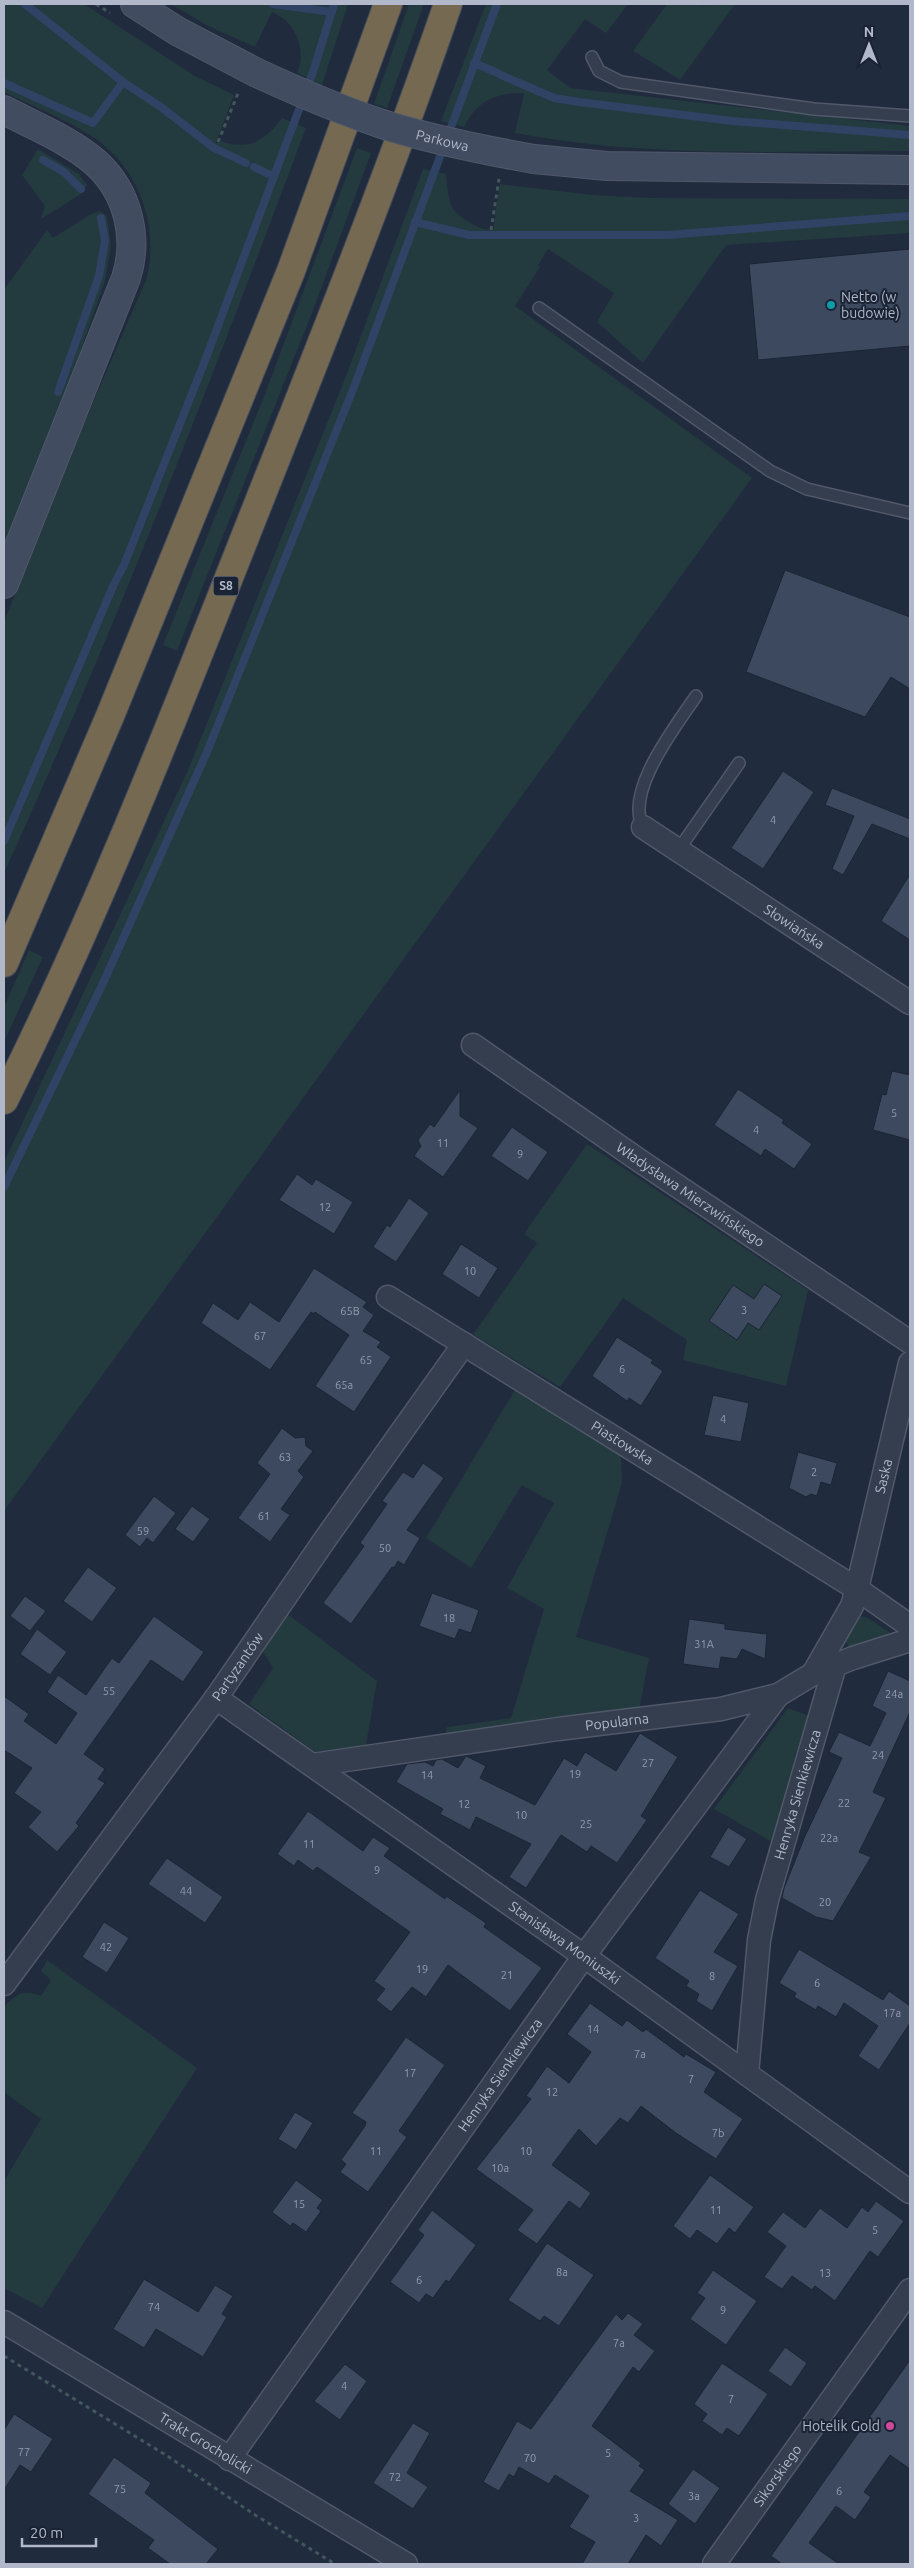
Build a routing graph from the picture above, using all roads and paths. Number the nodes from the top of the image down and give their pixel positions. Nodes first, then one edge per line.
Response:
1 (136, 4) edge
2 (388, 4) edge
3 (448, 4) edge
4 (592, 57) dead end
5 (237, 97) dead end
6 (4, 110) edge
7 (910, 116) edge
8 (218, 142) dead end
9 (910, 170) edge
10 (498, 182) dead end
11 (491, 230) dead end
12 (539, 308) dead end
13 (910, 513) edge
14 (4, 584) edge
15 (696, 696) dead end
16 (739, 763) dead end
17 (643, 827) joint
18 (679, 849) junction
19 (4, 963) edge
20 (910, 1003) edge
21 (473, 1045) dead end
22 (4, 1100) edge
23 (388, 1297) dead end
24 (910, 1342) edge
25 (464, 1344) junction
26 (910, 1363) edge
27 (857, 1589) junction
28 (910, 1626) edge
29 (910, 1640) edge
30 (835, 1666) junction
31 (813, 1674) junction
32 (778, 1695) junction
33 (216, 1698) junction
34 (312, 1765) junction
35 (584, 1956) junction
36 (4, 1984) edge
37 (748, 2074) junction
38 (910, 2192) edge
39 (910, 2290) edge
40 (4, 2322) edge
41 (4, 2356) edge
42 (229, 2459) junction
43 (335, 2564) edge
44 (406, 2564) edge
45 (714, 2564) edge

1 - 9 street, Parkowa, bridge
2 - 19 highway
3 - 22 highway, S8
4 - 7 lane
5 - 8 path
6 - 14 street
10 - 11 path
12 - 13 lane
15 - 17 lane
16 - 18 lane
17 - 18 street, Słowiańska
18 - 20 street, Słowiańska
21 - 24 street, Władysława Mierzwińskiego
23 - 25 street, Piastowska
25 - 27 street, Piastowska
25 - 33 street, Partyzantów
26 - 27 street, Saska
27 - 28 street, Piastowska
27 - 31 street, Saska
29 - 30 street, Popularna
30 - 31 street, Popularna
30 - 37 street, Henryka Sienkiewicza
31 - 32 street, Popularna
32 - 34 street, Popularna
32 - 35 street, Henryka Sienkiewicza
33 - 34 street, Stanisława Moniuszki
33 - 36 street, Partyzantów
34 - 35 street, Stanisława Moniuszki
35 - 37 street, Stanisława Moniuszki
35 - 42 street, Henryka Sienkiewicza
37 - 38 street, Stanisława Moniuszki
39 - 45 street, Sikorskiego
40 - 42 street, Trakt Grocholicki
41 - 43 path
42 - 44 street, Trakt Grocholicki

